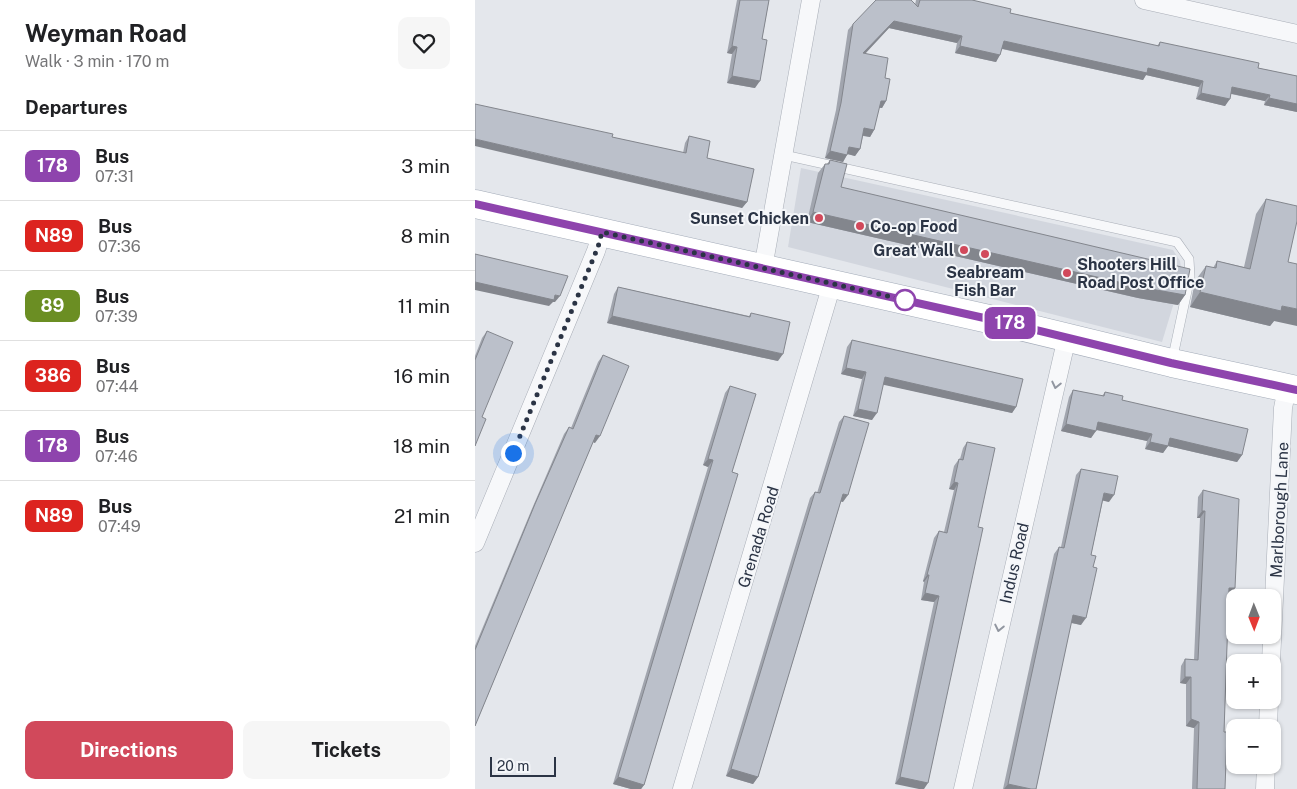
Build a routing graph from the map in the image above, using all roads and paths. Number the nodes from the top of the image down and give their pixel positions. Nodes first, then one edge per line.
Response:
1 (811, 0) edge
2 (1144, 0) edge
3 (1297, 34) edge
4 (784, 155) junction
5 (475, 204) edge
6 (602, 232) junction
7 (763, 268) junction
8 (832, 284) junction
9 (1067, 338) junction
10 (1171, 363) junction
11 (1292, 389) edge
12 (475, 543) edge
13 (1271, 654) edge
14 (1266, 774) edge
15 (682, 789) edge
16 (963, 789) edge
17 (1265, 789) edge

1 - 4 street
2 - 3 street
4 - 7 street
4 - 10 lane
5 - 6 main road
6 - 7 main road
6 - 12 street
7 - 8 main road
8 - 9 main road
8 - 15 street, Grenada Road
9 - 10 main road
9 -> 16 street, Indus Road
10 - 11 main road
11 - 13 street, Marlborough Lane
14 - 17 street

